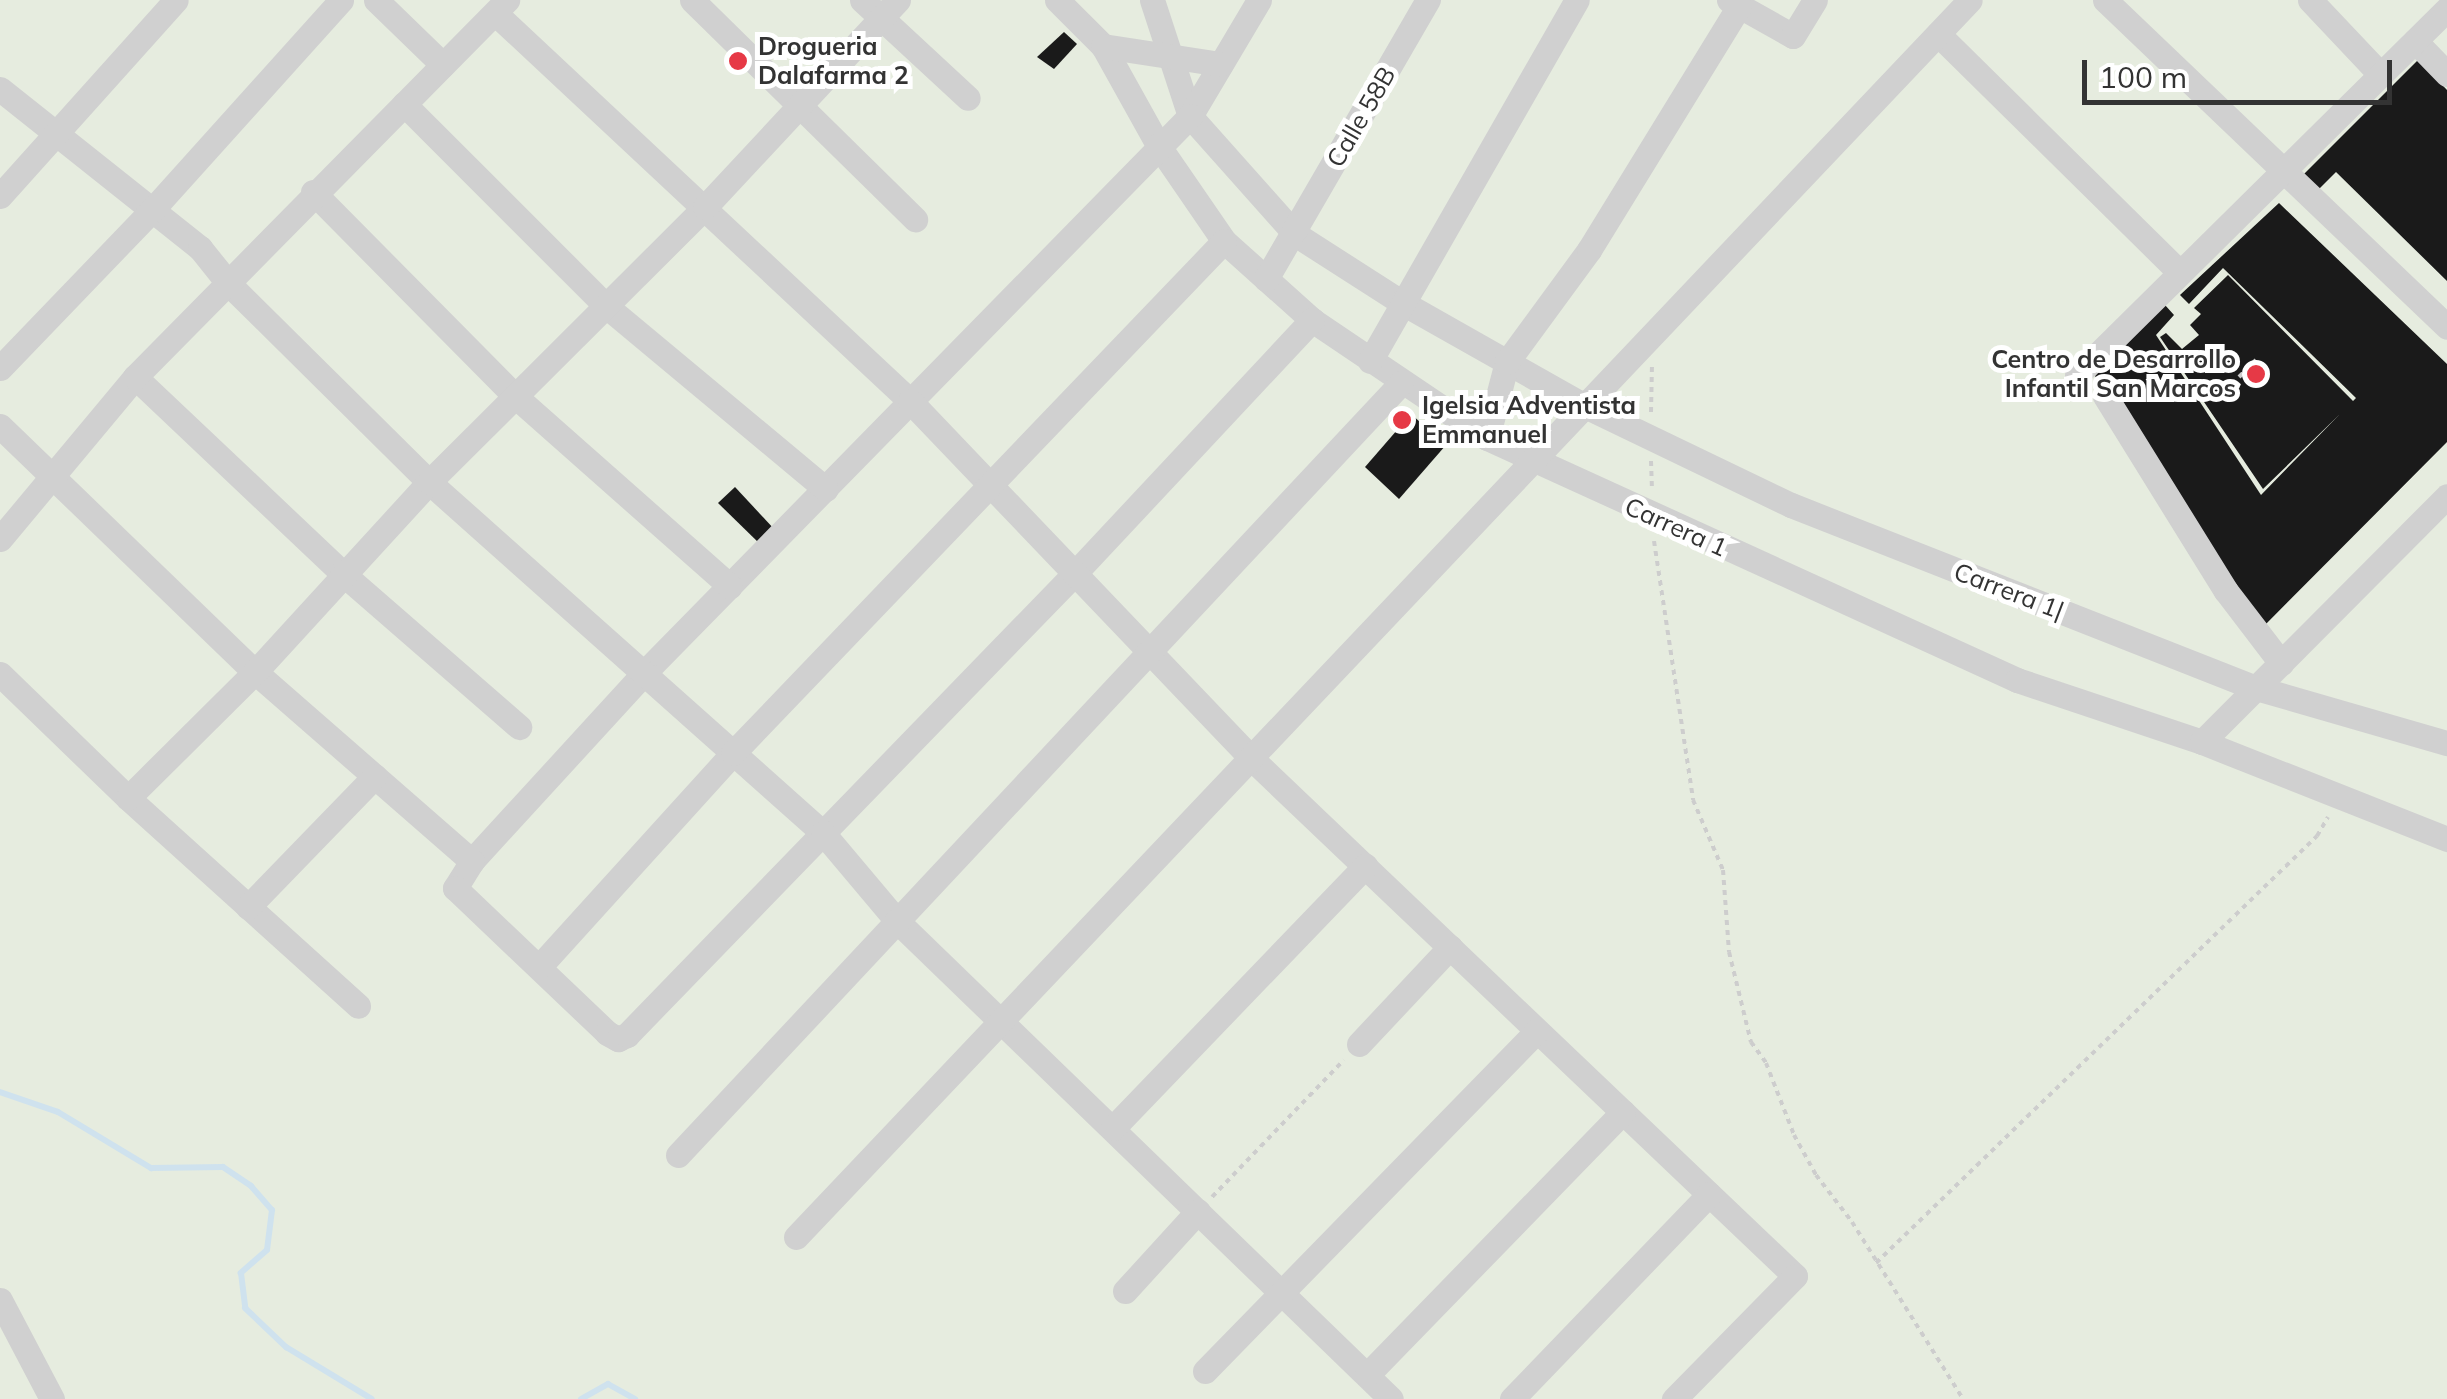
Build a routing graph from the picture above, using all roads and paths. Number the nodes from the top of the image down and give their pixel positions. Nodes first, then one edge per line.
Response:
1 (176, 0) edge
2 (341, 0) edge
3 (376, 0) edge
4 (692, 0) edge
5 (1057, 0) edge
6 (1152, 0) edge
7 (1259, 0) edge
8 (1428, 0) edge
9 (1577, 0) edge
10 (1815, 0) edge
11 (1970, 0) edge
12 (2105, 0) edge
13 (2310, 0) edge
14 (1734, 3) edge
15 (501, 6) edge
16 (880, 6) edge
17 (2447, 9) edge
18 (1938, 34) junction
19 (2415, 41) junction
20 (1103, 46) junction
21 (1172, 56) junction
22 (1221, 64) junction
23 (443, 65) junction
24 (2447, 74) edge
25 (2381, 75) junction
26 (0, 88) edge
27 (968, 98) dead end
28 (404, 104) junction
29 (800, 107) junction
30 (1190, 116) junction
31 (60, 134) junction
32 (1158, 145) junction
33 (2286, 168) junction
34 (313, 192) junction
35 (0, 196) edge
36 (705, 207) junction
37 (153, 209) junction
38 (915, 220) dead end
39 (1295, 234) junction
40 (1224, 241) junction
41 (2180, 274) junction
42 (1266, 279) junction
43 (228, 284) junction
44 (1401, 302) junction
45 (606, 306) junction
46 (1312, 320) junction
47 (2447, 328) edge
48 (1650, 337) junction
49 (2256, 360) dead end
50 (1370, 362) junction
51 (1507, 362) junction
52 (0, 368) edge
53 (2078, 375) dead end
54 (135, 377) junction
55 (2240, 377) dead end
56 (1401, 383) junction
57 (515, 396) junction
58 (2105, 396) dead end
59 (910, 401) junction
60 (1584, 406) junction
61 (0, 426) edge
62 (1487, 438) junction
63 (1650, 438) junction
64 (1532, 461) junction
65 (52, 474) junction
66 (429, 482) junction
67 (992, 486) junction
68 (826, 490) junction
69 (2447, 496) edge
70 (1653, 517) junction
71 (0, 539) edge
72 (342, 573) junction
73 (1075, 573) junction
74 (730, 586) junction
75 (1150, 652) junction
76 (2280, 663) junction
77 (255, 672) junction
78 (644, 672) junction
79 (0, 674) edge
80 (2256, 688) junction
81 (519, 726) dead end
82 (2202, 742) junction
83 (2447, 743) edge
84 (734, 753) junction
85 (1251, 758) junction
86 (375, 776) junction
87 (128, 798) junction
88 (823, 834) junction
89 (2317, 836) dead end
90 (2447, 840) edge
91 (472, 861) junction
92 (1365, 866) junction
93 (248, 906) junction
94 (897, 921) junction
95 (1450, 948) junction
96 (539, 967) junction
97 (358, 1006) dead end
98 (1002, 1020) junction
99 (1537, 1030) junction
100 (1359, 1044) joint
101 (1623, 1112) junction
102 (1113, 1128) junction
103 (678, 1156) dead end
104 (1709, 1194) junction
105 (1198, 1211) junction
106 (796, 1238) dead end
107 (1876, 1263) junction
108 (1125, 1291) dead end
109 (1283, 1294) junction
110 (0, 1300) edge
111 (1205, 1371) dead end
112 (1367, 1376) junction
113 (52, 1399) edge
114 (1391, 1399) edge
115 (1512, 1399) edge
116 (1674, 1399) edge
117 (1962, 1399) edge

1 - 31 street
2 - 37 street
3 - 23 street
4 - 29 street
5 - 20 street, Carrera 1
6 - 21 street
7 - 22 street
8 - 39 street, Calle 58B
9 - 44 street
10 - 14 street
11 - 18 street
12 - 33 street
13 - 25 street
14 - 51 street
15 - 23 street
15 - 36 street
16 - 27 street
16 - 29 street
17 - 19 street
18 - 41 street
18 - 48 street
19 - 24 street
19 - 25 street
20 - 21 street
20 - 32 street, Carrera 1
21 - 22 street
21 - 30 street
22 - 30 street
23 - 28 street
25 - 33 street
26 - 31 street
28 - 34 street
28 - 45 street
29 - 36 street
29 - 38 street
30 - 32 street
30 - 39 street, Carrera 1|
31 - 35 street
31 - 37 street
32 - 40 street, Carrera 1
32 - 59 street
33 - 41 street
33 - 47 street
34 - 43 street
34 - 57 street
36 - 45 street
36 - 59 street
37 - 43 street
37 - 52 street
39 - 42 street, Calle 58B
39 - 44 street, Carrera 1|
40 - 42 street, Carrera 1
40 - 67 street
41 - 53 street
42 - 46 street, Carrera 1
43 - 54 street
43 - 66 street
44 - 50 street
44 - 51 street, Carrera 1|
45 - 57 street
45 - 68 street
46 - 50 street, Carrera 1
46 - 73 street
48 - 60 street
48 - 63 path
49 - 55 path
50 - 56 street, Carrera 1
51 - 60 street, Carrera 1|
51 - 62 street
54 - 65 street
54 - 72 street
56 - 62 street, Carrera 1
56 - 75 street
57 - 66 street
57 - 74 street
58 - 76 street
59 - 67 street
59 - 68 street
60 - 63 street, Carrera 1|
60 - 64 street
61 - 65 street
62 - 64 street, Carrera 1
63 - 70 path
63 - 80 street, Carrera 1|
64 - 70 street, Carrera 1
64 - 85 street
65 - 71 street
65 - 77 street
66 - 72 street
66 - 78 street
67 - 73 street
67 - 84 street
68 - 74 street
69 - 76 street
70 - 82 street, Carrera 1
70 - 107 path
72 - 77 street
72 - 81 street
73 - 75 street
73 - 88 street
74 - 78 street
75 - 85 street
75 - 94 street
76 - 80 street
77 - 86 street
77 - 87 street
78 - 84 street
78 - 91 street
79 - 87 street
80 - 82 street
80 - 83 street, Carrera 1|
82 - 90 street, Carrera 1
84 - 88 street
84 - 96 street
85 - 92 street
85 - 98 street
86 - 91 street
86 - 93 street
87 - 93 street
88 - 94 street
88 - 96 street
89 - 107 path
91 - 96 street
92 - 95 street
92 - 102 street
93 - 97 street
94 - 98 street
94 - 103 street
95 - 99 street
95 - 100 street
98 - 102 street
98 - 106 street
99 - 101 street
99 - 109 street
100 - 105 path
101 - 104 street
101 - 112 street
102 - 105 street
104 - 115 street
104 - 116 street
105 - 108 street
105 - 109 street
107 - 117 path
109 - 111 street
109 - 112 street
110 - 113 street
112 - 114 street

